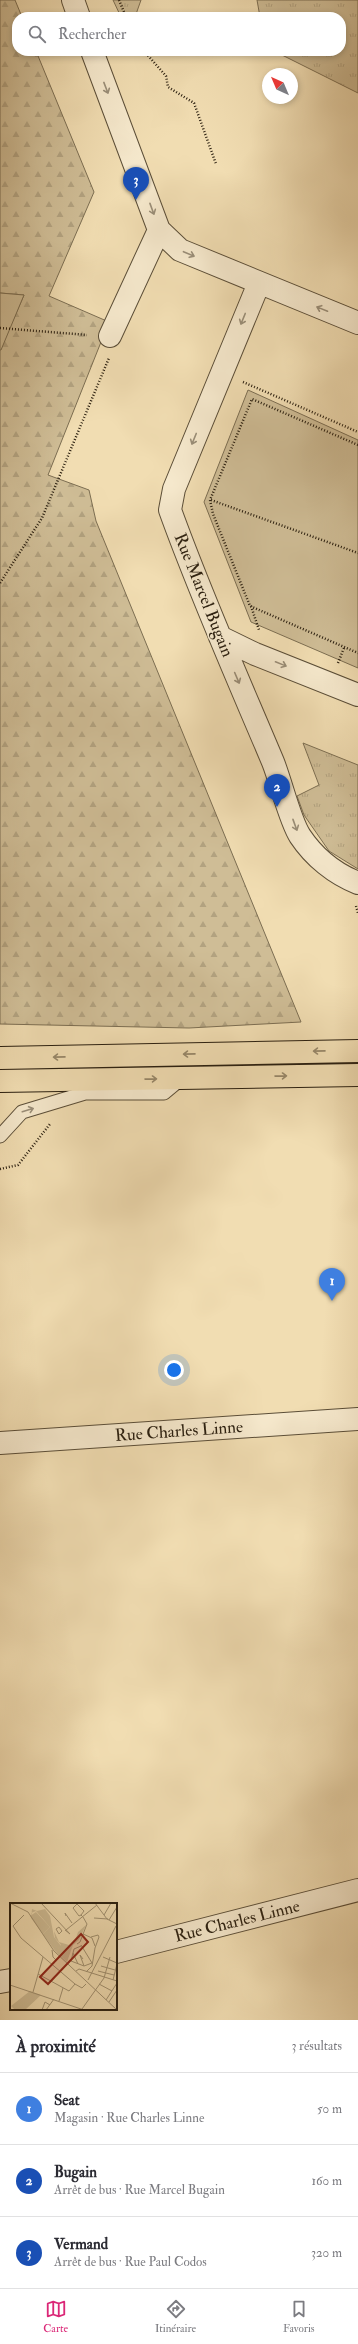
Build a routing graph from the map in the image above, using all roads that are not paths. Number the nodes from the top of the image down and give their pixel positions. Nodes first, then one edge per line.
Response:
1 (73, 0) edge
2 (77, 12) edge
3 (94, 56) edge
4 (159, 230) junction
5 (259, 283) junction
6 (358, 323) edge
7 (110, 336) road end
8 (220, 637) junction
9 (358, 695) edge
10 (358, 883) edge
11 (358, 1051) edge
12 (0, 1058) edge
13 (358, 1075) edge
14 (182, 1078) junction
15 (0, 1081) edge
16 (0, 1136) edge
17 (358, 1419) edge
18 (0, 1443) edge
19 (358, 1890) edge
20 (117, 1952) edge
21 (10, 1980) edge
22 (0, 1982) edge

1 - 2 street
3 -> 4 street
4 -> 5 street
4 - 7 street
6 -> 5 street
5 -> 8 street, Rue Marcel Bugain
8 -> 9 street
8 -> 10 street, Rue Marcel Bugain
11 -> 12 main road
14 -> 13 main road
15 -> 14 main road
16 -> 14 lane
17 - 18 street, Rue Charles Linne
19 - 20 street, Rue Charles Linne
21 - 22 street

